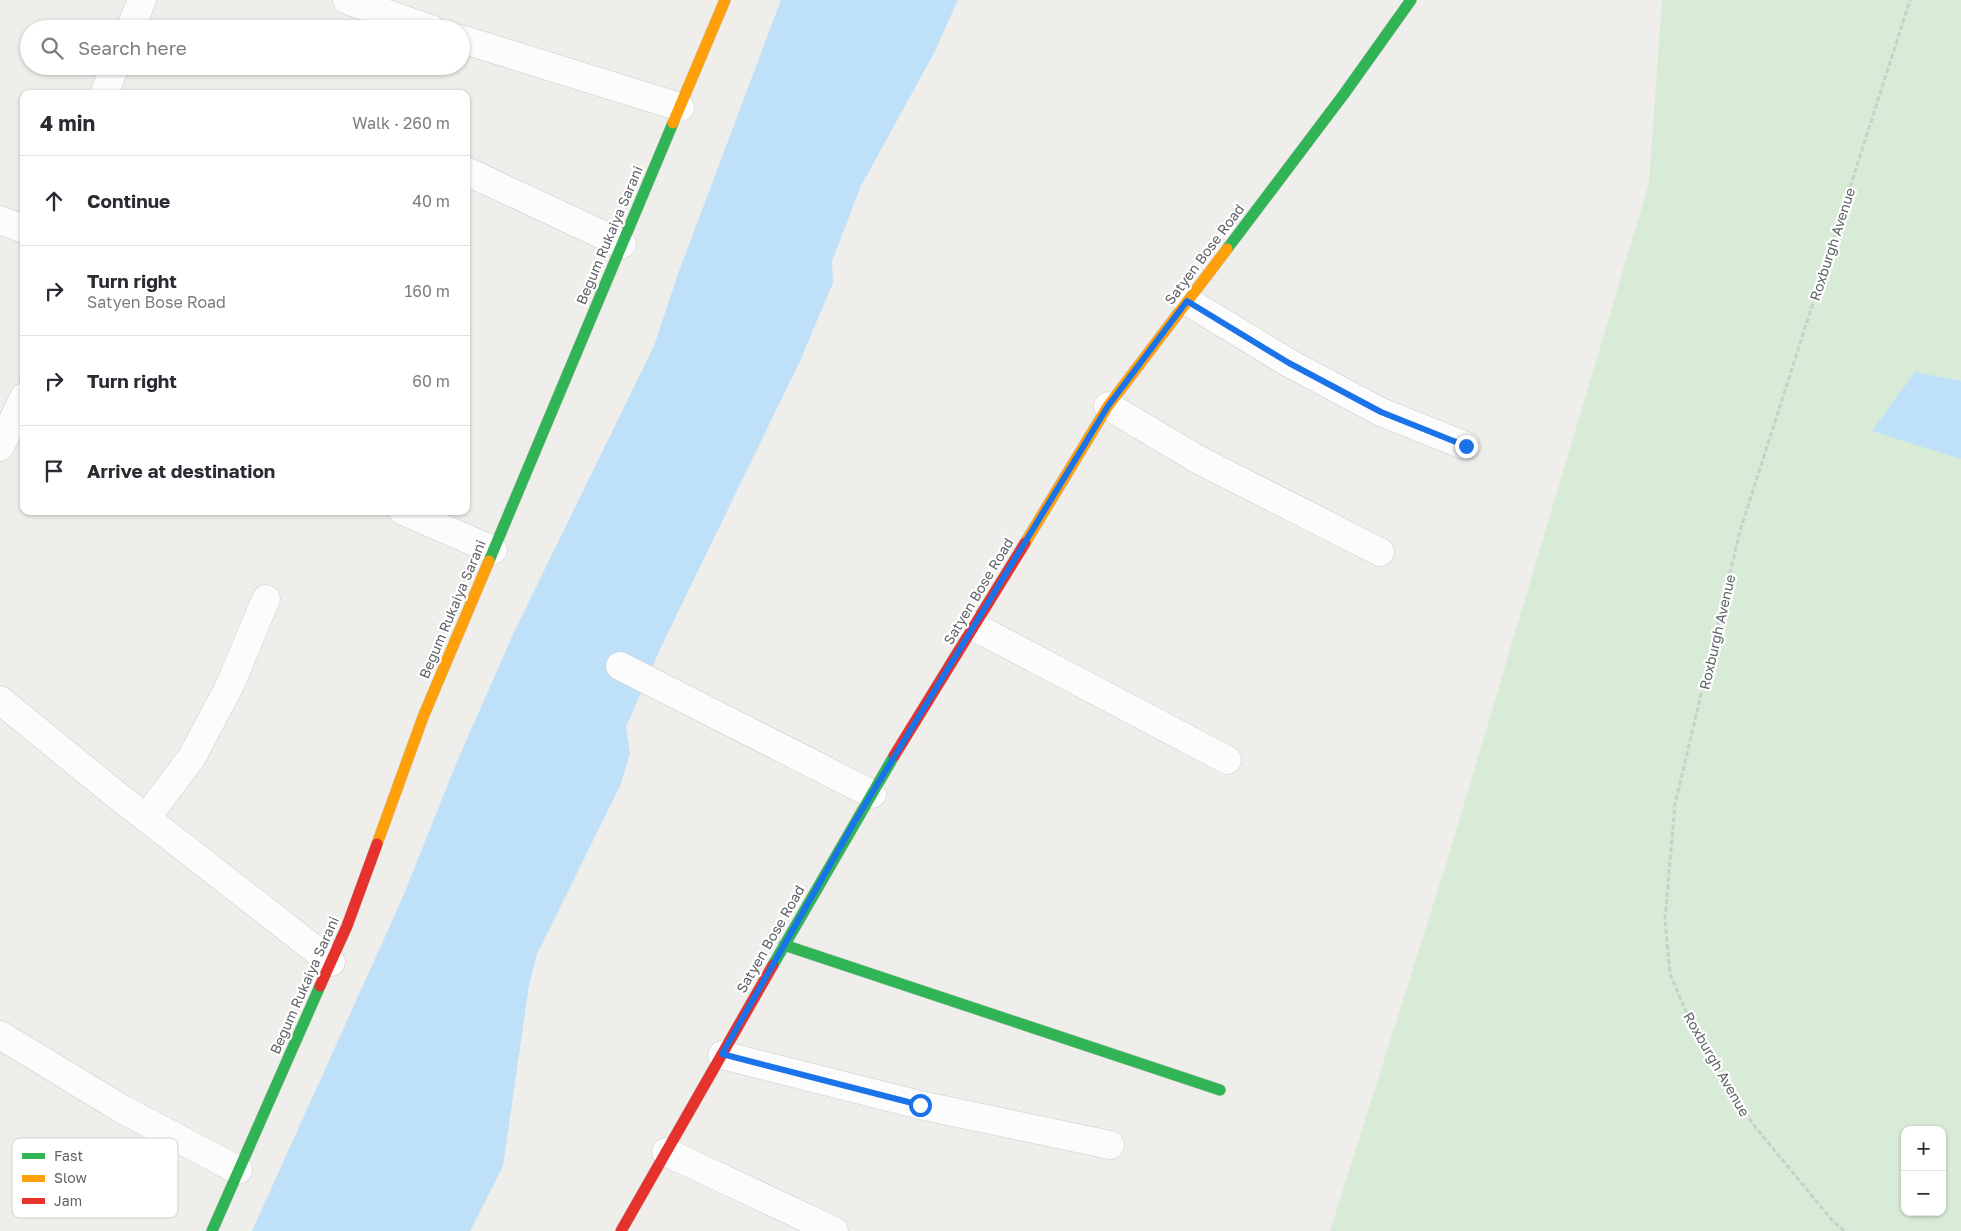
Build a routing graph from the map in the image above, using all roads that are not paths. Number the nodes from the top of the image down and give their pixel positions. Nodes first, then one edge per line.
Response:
1 (142, 0) edge
2 (347, 0) edge
3 (724, 0) edge
4 (1411, 0) edge
5 (134, 20) edge
6 (405, 20) edge
7 (470, 42) edge
8 (111, 75) edge
9 (106, 90) edge
10 (680, 106) junction
11 (470, 173) edge
12 (0, 220) edge
13 (20, 228) edge
14 (622, 244) junction
15 (1187, 301) junction
16 (20, 405) edge
17 (1108, 406) junction
18 (1466, 446) dead end
19 (0, 447) edge
20 (412, 515) edge
21 (493, 550) junction
22 (1380, 552) dead end
23 (266, 599) dead end
24 (974, 626) junction
25 (620, 666) dead end
26 (0, 700) edge
27 (1227, 760) dead end
28 (872, 794) junction
29 (146, 818) junction
30 (784, 945) junction
31 (330, 962) junction
32 (0, 1035) edge
33 (722, 1054) junction
34 (1220, 1090) dead end
35 (177, 1138) edge
36 (178, 1138) edge
37 (1110, 1145) dead end
38 (666, 1152) junction
39 (238, 1170) junction
40 (212, 1231) edge
41 (620, 1231) edge
42 (834, 1231) edge

1 - 5 street
2 - 6 street
3 - 10 street, Begum Rukaiya Sarani
4 - 15 street, Satyen Bose Road
7 - 10 street
8 - 9 street
10 - 14 street, Begum Rukaiya Sarani
11 - 14 street
12 - 13 street
14 - 21 street, Begum Rukaiya Sarani
15 - 17 street, Satyen Bose Road
15 - 18 street
16 - 19 street
17 - 22 street
17 - 24 street, Satyen Bose Road
20 - 21 street
21 - 31 street, Begum Rukaiya Sarani
23 - 29 street
24 - 27 street
24 - 28 street, Satyen Bose Road
25 - 28 street
26 - 29 street
28 - 30 street, Satyen Bose Road
29 - 31 street
30 - 33 street, Satyen Bose Road
30 - 34 street
31 - 39 street, Begum Rukaiya Sarani
32 - 35 street
33 - 37 street
33 - 38 street, Satyen Bose Road
36 - 39 street
38 - 41 street, Satyen Bose Road
38 - 42 street
39 - 40 street, Begum Rukaiya Sarani

